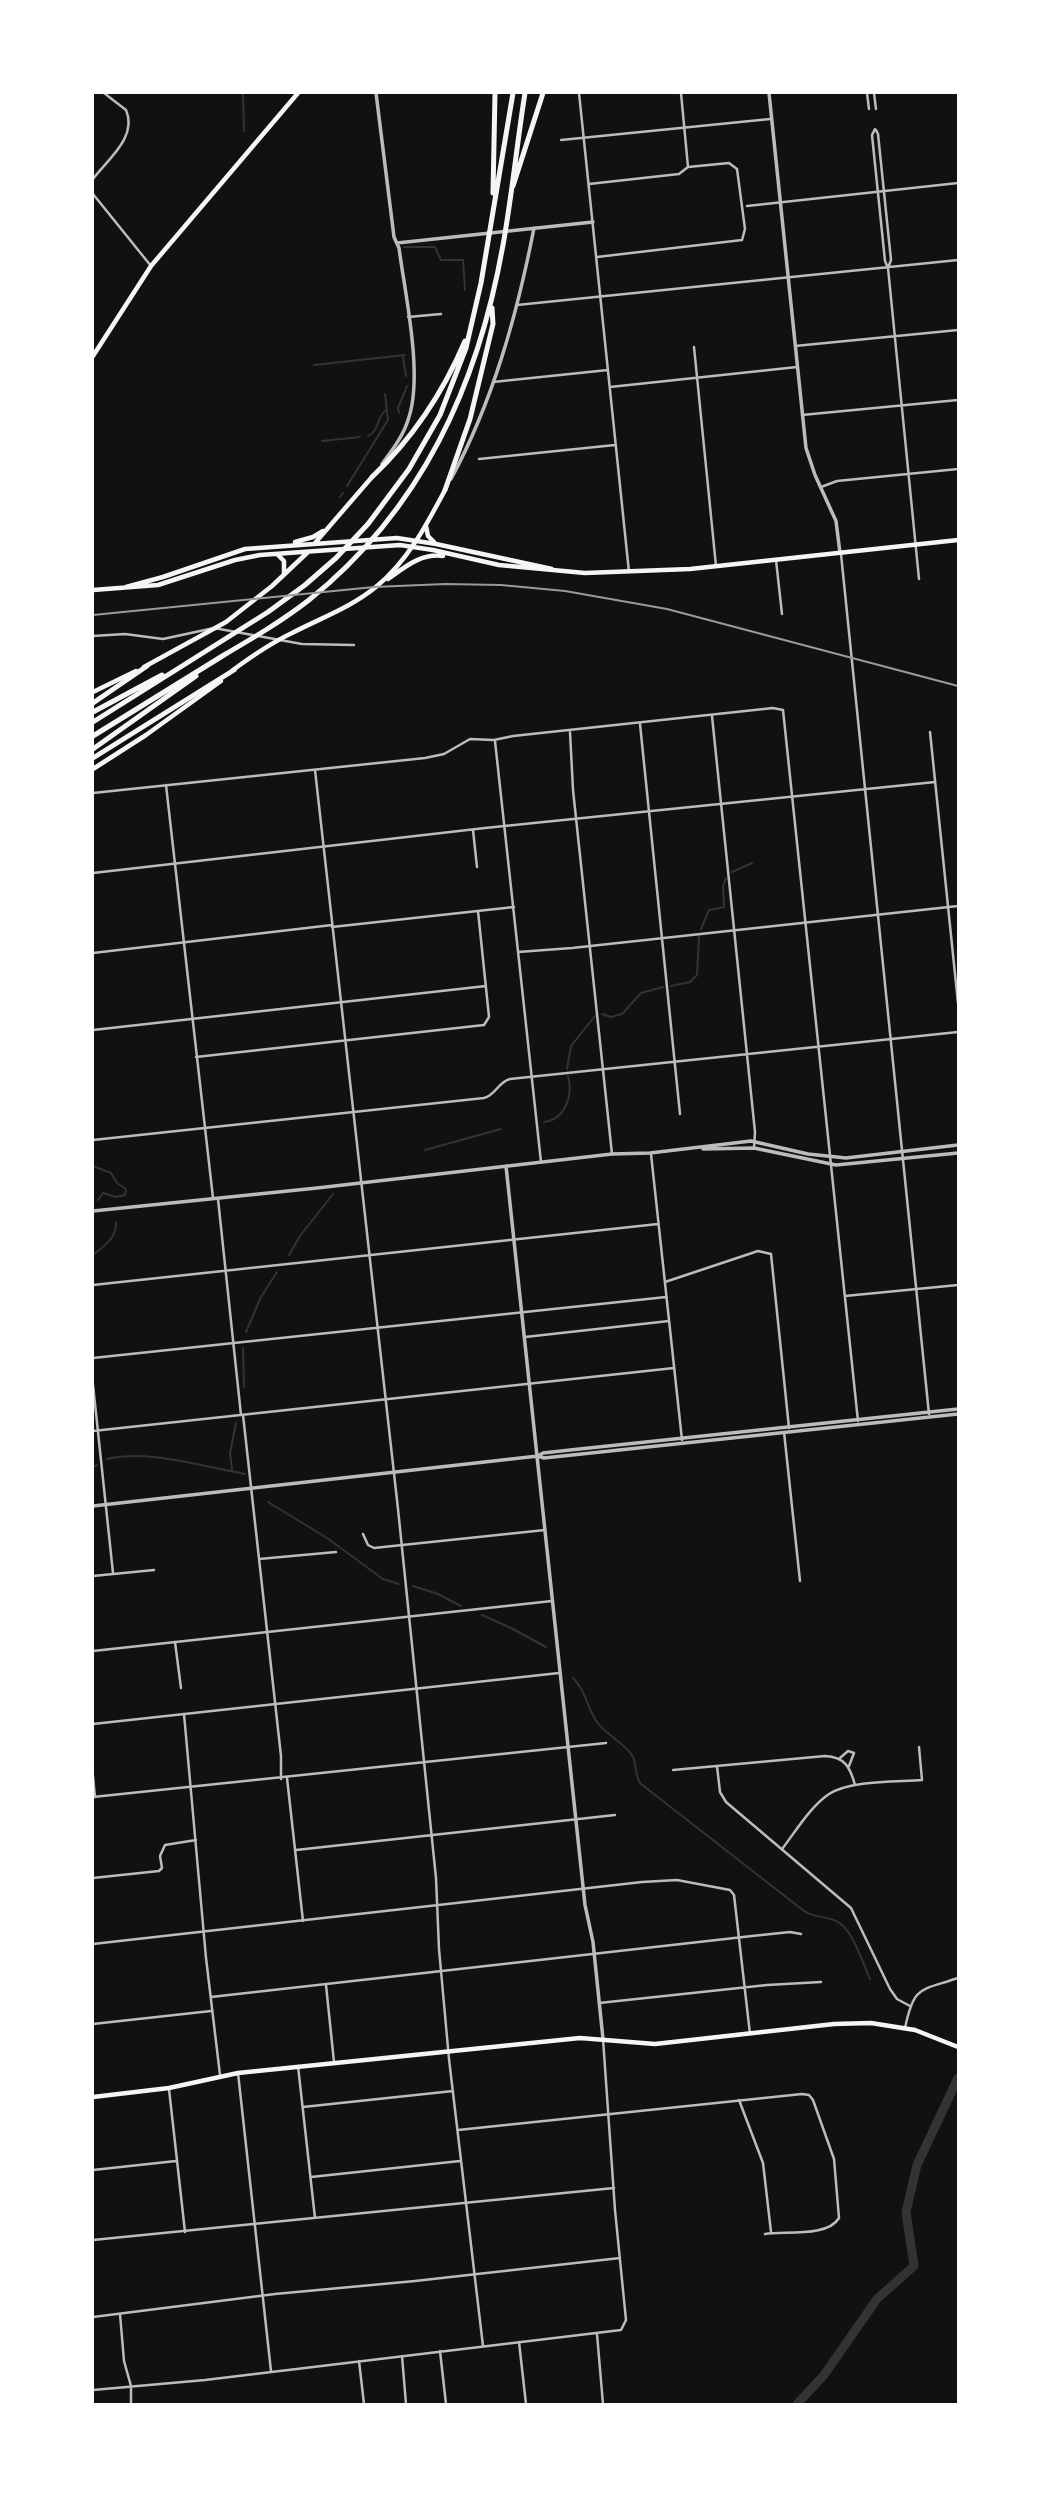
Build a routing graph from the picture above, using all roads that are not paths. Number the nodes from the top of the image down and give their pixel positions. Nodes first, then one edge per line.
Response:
1 (104, 93) edge
2 (298, 93) edge
3 (376, 93) edge
4 (495, 93) edge
5 (513, 93) edge
6 (525, 93) edge
7 (543, 93) edge
8 (579, 93) edge
9 (681, 93) edge
10 (769, 93) edge
11 (867, 93) edge
12 (874, 93) edge
13 (869, 109) dead end
14 (876, 109) dead end
15 (772, 118) junction
16 (685, 127) junction
17 (584, 137) junction
18 (561, 140) dead end
19 (688, 167) junction
20 (93, 179) edge
21 (958, 183) edge
22 (589, 184) junction
23 (877, 191) junction
24 (884, 191) junction
25 (511, 192) junction
26 (93, 194) edge
27 (780, 201) junction
28 (747, 206) dead end
29 (492, 214) junction
30 (593, 222) junction
31 (534, 228) junction
32 (397, 243) junction
33 (597, 257) junction
34 (958, 260) edge
35 (151, 266) junction
36 (888, 268) junction
37 (788, 278) junction
38 (600, 297) junction
39 (492, 300) junction
40 (517, 305) junction
41 (441, 314) dead end
42 (408, 317) junction
43 (474, 318) junction
44 (958, 330) edge
45 (895, 336) junction
46 (795, 346) junction
47 (694, 347) dead end
48 (93, 356) edge
49 (797, 367) junction
50 (608, 370) junction
51 (697, 378) junction
52 (493, 382) junction
53 (610, 387) junction
54 (958, 400) edge
55 (903, 405) junction
56 (802, 415) junction
57 (616, 444) junction
58 (479, 459) dead end
59 (958, 469) edge
60 (910, 474) junction
61 (372, 477) junction
62 (821, 487) junction
63 (446, 490) junction
64 (428, 521) junction
65 (329, 527) junction
66 (415, 540) junction
67 (958, 540) edge
68 (315, 543) junction
69 (283, 545) junction
70 (441, 545) junction
71 (916, 545) junction
72 (412, 546) junction
73 (309, 551) junction
74 (840, 553) junction
75 (274, 554) junction
76 (470, 559) junction
77 (776, 560) junction
78 (716, 566) junction
79 (562, 572) junction
80 (629, 572) junction
81 (284, 575) junction
82 (919, 579) dead end
83 (125, 587) junction
84 (376, 587) junction
85 (93, 590) edge
86 (782, 614) dead end
87 (93, 636) edge
88 (354, 645) dead end
89 (236, 648) junction
90 (202, 654) junction
91 (147, 666) junction
92 (234, 670) junction
93 (93, 692) edge
94 (93, 703) edge
95 (93, 712) edge
96 (712, 715) junction
97 (93, 722) edge
98 (640, 723) junction
99 (570, 731) junction
100 (930, 732) dead end
101 (93, 736) edge
102 (494, 740) junction
103 (93, 749) edge
104 (93, 758) edge
105 (93, 769) edge
106 (315, 770) junction
107 (935, 782) junction
108 (166, 785) junction
109 (864, 789) junction
110 (93, 793) edge
111 (792, 796) junction
112 (721, 804) junction
113 (649, 811) junction
114 (577, 819) junction
115 (505, 826) junction
116 (474, 830) junction
117 (323, 848) junction
118 (176, 864) junction
119 (477, 867) dead end
120 (93, 873) edge
121 (514, 906) junction
122 (958, 906) edge
123 (948, 908) junction
124 (478, 911) junction
125 (877, 915) junction
126 (806, 922) junction
127 (332, 926) junction
128 (734, 930) junction
129 (662, 937) junction
130 (184, 943) junction
131 (590, 945) junction
132 (518, 952) junction
133 (93, 953) edge
134 (486, 986) junction
135 (341, 1002) junction
136 (958, 1003) edge
137 (192, 1018) junction
138 (93, 1030) edge
139 (958, 1032) edge
140 (890, 1039) junction
141 (345, 1040) junction
142 (819, 1046) junction
143 (747, 1054) junction
144 (196, 1057) junction
145 (676, 1061) junction
146 (603, 1069) junction
147 (531, 1077) junction
148 (354, 1112) junction
149 (680, 1114) dead end
150 (204, 1128) junction
151 (93, 1140) edge
152 (755, 1141) junction
153 (958, 1145) edge
154 (697, 1148) junction
155 (754, 1148) junction
156 (902, 1152) junction
157 (650, 1153) junction
158 (958, 1153) edge
159 (612, 1154) junction
160 (830, 1157) junction
161 (902, 1159) junction
162 (541, 1162) junction
163 (831, 1164) junction
164 (506, 1166) junction
165 (361, 1181) junction
166 (215, 1198) junction
167 (93, 1211) edge
168 (658, 1224) junction
169 (514, 1240) junction
170 (370, 1255) junction
171 (226, 1271) junction
172 (665, 1282) junction
173 (93, 1285) edge
174 (958, 1285) edge
175 (916, 1289) junction
176 (845, 1296) junction
177 (666, 1297) junction
178 (522, 1312) junction
179 (669, 1321) junction
180 (378, 1327) junction
181 (525, 1337) junction
182 (234, 1343) junction
183 (93, 1358) edge
184 (674, 1368) junction
185 (530, 1384) junction
186 (93, 1385) edge
187 (385, 1399) junction
188 (958, 1409) edge
189 (958, 1414) edge
190 (242, 1415) junction
191 (930, 1415) junction
192 (858, 1422) junction
193 (790, 1429) junction
194 (95, 1431) edge
195 (784, 1432) junction
196 (682, 1441) junction
197 (538, 1456) junction
198 (394, 1472) junction
199 (252, 1488) junction
200 (105, 1505) junction
201 (93, 1506) edge
202 (545, 1530) junction
203 (363, 1534) dead end
204 (401, 1545) junction
205 (336, 1552) dead end
206 (259, 1559) junction
207 (154, 1570) dead end
208 (113, 1573) junction
209 (93, 1576) edge
210 (800, 1581) dead end
211 (553, 1601) junction
212 (409, 1616) junction
213 (267, 1632) junction
214 (175, 1642) junction
215 (93, 1651) edge
216 (561, 1673) junction
217 (181, 1688) dead end
218 (416, 1688) junction
219 (274, 1704) junction
220 (184, 1714) junction
221 (93, 1724) edge
222 (606, 1743) dead end
223 (568, 1747) junction
224 (919, 1747) dead end
225 (840, 1759) junction
226 (424, 1763) junction
227 (717, 1766) junction
228 (849, 1766) junction
229 (673, 1770) dead end
230 (93, 1776) edge
231 (287, 1778) junction
232 (281, 1779) junction
233 (855, 1786) junction
234 (191, 1787) junction
235 (94, 1797) edge
236 (615, 1815) dead end
237 (576, 1820) junction
238 (432, 1836) junction
239 (196, 1840) junction
240 (782, 1849) junction
241 (296, 1850) junction
242 (93, 1878) edge
243 (583, 1890) junction
244 (438, 1906) junction
245 (303, 1921) junction
246 (204, 1931) junction
247 (801, 1934) dead end
248 (740, 1938) junction
249 (93, 1944) edge
250 (594, 1955) junction
251 (441, 1971) junction
252 (958, 1978) edge
253 (821, 1982) dead end
254 (326, 1984) junction
255 (746, 1987) junction
256 (211, 1997) junction
257 (599, 2003) junction
258 (909, 2006) junction
259 (212, 2011) junction
260 (93, 2024) edge
261 (905, 2028) junction
262 (750, 2034) junction
263 (603, 2039) junction
264 (958, 2048) edge
265 (449, 2050) junction
266 (334, 2062) junction
267 (298, 2066) junction
268 (238, 2073) junction
269 (220, 2076) junction
270 (169, 2088) junction
271 (453, 2091) junction
272 (93, 2097) edge
273 (739, 2100) junction
274 (303, 2107) junction
275 (608, 2114) junction
276 (457, 2130) junction
277 (177, 2161) junction
278 (461, 2161) junction
279 (93, 2170) edge
280 (311, 2177) junction
281 (614, 2188) junction
282 (465, 2203) junction
283 (315, 2218) junction
284 (255, 2225) junction
285 (185, 2232) junction
286 (771, 2233) junction
287 (765, 2234) dead end
288 (93, 2241) edge
289 (620, 2258) junction
290 (475, 2274) junction
291 (262, 2297) junction
292 (120, 2314) junction
293 (93, 2317) edge
294 (597, 2333) junction
295 (519, 2342) junction
296 (483, 2346) junction
297 (440, 2351) junction
298 (402, 2356) junction
299 (359, 2361) junction
300 (271, 2371) junction
301 (131, 2386) junction
302 (93, 2390) edge
303 (131, 2404) edge
304 (357, 2404) edge
305 (364, 2404) edge
306 (406, 2404) edge
307 (446, 2404) edge
308 (526, 2404) edge
309 (603, 2404) edge

1 - 20 street
2 - 35 main road
3 - 32 street
4 - 29 highway
5 - 29 highway
6 - 25 highway
7 - 25 highway
8 - 17 street
9 - 16 street
10 - 15 street
11 - 13 street
12 - 14 street
15 - 16 street
15 - 27 street
16 - 17 street
16 - 19 street
17 - 18 street
17 - 22 street
19 - 22 street
19 - 33 street
21 - 24 street
22 - 30 street
23 - 24 street
23 - 24 street
23 - 27 street
23 - 36 street
24 - 36 street
25 - 39 highway
26 - 35 street
27 - 28 street
27 - 37 street
29 - 43 highway
30 - 31 street
30 - 33 street
31 - 32 street
31 - 40 street
32 - 42 street
33 - 38 street
34 - 36 street
35 - 48 main road
36 - 37 street
36 - 45 street
37 - 38 street
37 - 46 street
38 - 40 street
38 - 50 street
39 - 63 highway
39 - 89 highway
40 - 52 street
41 - 42 street
42 - 61 street
43 - 61 highway
43 - 90 highway
44 - 45 street
45 - 46 street
45 - 55 street
46 - 49 street
47 - 51 street
49 - 51 street
49 - 56 street
50 - 52 street
50 - 53 street
51 - 53 street
51 - 78 street
52 - 63 street
53 - 57 street
54 - 55 street
55 - 56 street
55 - 60 street
56 - 62 street
57 - 58 street
57 - 80 street
59 - 60 street
60 - 62 street
60 - 71 street
61 - 65 main road
62 - 74 street
63 - 64 main road
64 - 66 main road
64 - 70 main road
65 - 68 main road
65 - 69 main road
66 - 68 main road
66 - 70 main road
66 - 72 main road
67 - 71 main road
68 - 69 main road
68 - 73 main road
69 - 83 main road
70 - 79 main road
71 - 74 main road
71 - 82 street
72 - 73 main road
72 - 76 main road
72 - 84 main road
73 - 75 main road
73 - 81 main road
74 - 77 main road
74 - 109 street
75 - 81 main road
75 - 83 main road
76 - 79 main road
76 - 84 main road
77 - 78 main road
77 - 86 street
78 - 80 main road
79 - 80 main road
81 - 91 main road
83 - 85 main road
84 - 92 main road
87 - 88 street
89 - 101 highway
89 - 103 highway
90 - 95 highway
90 - 97 highway
91 - 93 main road
91 - 94 highway
92 - 104 highway
92 - 105 main road
96 - 98 street
96 - 111 street
96 - 112 street
98 - 99 street
98 - 113 street
99 - 102 street
99 - 114 street
100 - 107 street
102 - 106 street
102 - 115 street
106 - 108 street
106 - 117 street
107 - 109 street
107 - 123 street
108 - 110 street
108 - 118 street
109 - 111 street
109 - 125 street
111 - 112 street
111 - 126 street
112 - 113 street
112 - 128 street
113 - 114 street
113 - 129 street
114 - 115 street
114 - 131 street
115 - 116 street
115 - 121 street
116 - 117 street
116 - 119 street
117 - 118 street
117 - 127 street
118 - 120 street
118 - 130 street
121 - 124 street
121 - 132 street
122 - 123 street
123 - 125 street
123 - 136 street
124 - 127 street
124 - 134 street
125 - 126 street
125 - 140 street
126 - 128 street
126 - 142 street
127 - 130 street
127 - 135 street
128 - 129 street
128 - 143 street
129 - 131 street
129 - 145 street
130 - 133 street
130 - 137 street
131 - 132 street
131 - 146 street
132 - 147 street
134 - 135 street
134 - 141 street
135 - 137 street
135 - 141 street
137 - 138 street
137 - 144 street
139 - 140 street
140 - 142 street
140 - 156 street
141 - 144 street
141 - 148 street
142 - 143 street
142 - 160 street
143 - 145 street
143 - 152 street
144 - 150 street
145 - 146 street
145 - 149 street
146 - 147 street
146 - 159 street
147 - 148 street
147 - 162 street
148 - 150 street
148 - 165 street
150 - 151 street
150 - 166 street
152 - 154 street
152 - 155 street
152 - 160 street
153 - 156 street
154 - 155 street
154 - 157 street
155 - 163 street
156 - 160 street
156 - 161 street
157 - 159 street
157 - 168 street
158 - 161 street
159 - 162 street
160 - 163 street
161 - 163 street
161 - 175 street
162 - 164 street
163 - 176 street
164 - 165 street
164 - 169 street
165 - 166 street
165 - 170 street
166 - 167 street
166 - 171 street
168 - 169 street
168 - 172 street
169 - 170 street
169 - 178 street
170 - 171 street
170 - 180 street
171 - 173 street
171 - 182 street
172 - 177 street
172 - 193 street
174 - 175 street
175 - 176 street
175 - 191 street
176 - 192 street
177 - 178 street
177 - 179 street
178 - 180 street
178 - 181 street
179 - 181 street
179 - 184 street
180 - 182 street
180 - 187 street
181 - 185 street
182 - 183 street
182 - 190 street
184 - 185 street
184 - 196 street
185 - 187 street
185 - 197 street
186 - 194 street
187 - 190 street
187 - 198 street
188 - 191 street
189 - 191 street
190 - 194 street
190 - 199 street
191 - 192 street
192 - 193 street
193 - 195 street
193 - 196 street
194 - 200 street
195 - 196 street
195 - 210 street
196 - 197 street
197 - 198 street
197 - 202 street
198 - 199 street
198 - 204 street
199 - 200 street
199 - 206 street
200 - 201 street
200 - 208 street
202 - 204 street
202 - 211 street
203 - 204 street
204 - 212 street
205 - 206 street
206 - 213 street
207 - 208 street
208 - 209 street
211 - 212 street
211 - 216 street
212 - 213 street
212 - 218 street
213 - 214 street
213 - 219 street
214 - 215 street
214 - 217 street
216 - 218 street
216 - 223 street
218 - 219 street
218 - 226 street
219 - 220 street
219 - 232 street
220 - 221 street
220 - 234 street
222 - 223 street
223 - 226 street
223 - 237 street
224 - 233 street
225 - 227 street
225 - 228 street
225 - 228 street
226 - 231 street
226 - 238 street
227 - 229 street
227 - 240 street
228 - 233 street
230 - 235 street
231 - 232 street
231 - 241 street
232 - 234 street
233 - 240 street
234 - 235 street
234 - 239 street
236 - 237 street
237 - 238 street
237 - 243 street
238 - 241 street
238 - 244 street
239 - 242 street
239 - 246 street
240 - 258 street
241 - 245 street
243 - 244 street
243 - 248 street
243 - 250 street
244 - 245 street
244 - 251 street
245 - 246 street
246 - 249 street
246 - 256 street
247 - 248 street
248 - 250 street
248 - 255 street
250 - 251 street
250 - 257 street
251 - 254 street
251 - 265 street
252 - 258 street
253 - 255 street
254 - 256 street
254 - 266 street
255 - 257 street
255 - 262 street
256 - 259 street
257 - 263 street
258 - 261 street
259 - 260 street
259 - 269 street
261 - 262 main road
261 - 264 main road
262 - 263 main road
263 - 265 main road
263 - 275 street
265 - 266 main road
265 - 271 street
266 - 267 main road
267 - 268 main road
267 - 274 street
268 - 269 main road
268 - 284 street
269 - 270 main road
270 - 272 main road
270 - 277 street
271 - 274 street
271 - 276 street
273 - 275 street
273 - 286 street
273 - 286 street
274 - 280 street
275 - 276 street
275 - 281 street
276 - 278 street
277 - 279 street
277 - 285 street
278 - 280 street
278 - 282 street
280 - 283 street
281 - 282 street
281 - 289 street
282 - 283 street
282 - 290 street
283 - 284 street
284 - 285 street
284 - 291 street
285 - 288 street
286 - 287 street
289 - 290 street
289 - 294 street
290 - 291 street
290 - 296 street
291 - 292 street
291 - 300 street
292 - 293 street
292 - 301 street
294 - 295 street
294 - 309 street
295 - 296 street
295 - 308 street
296 - 297 street
297 - 298 street
297 - 307 street
298 - 299 street
298 - 306 street
299 - 300 street
299 - 305 street
300 - 301 street
301 - 302 street
301 - 303 street
304 - 305 street

